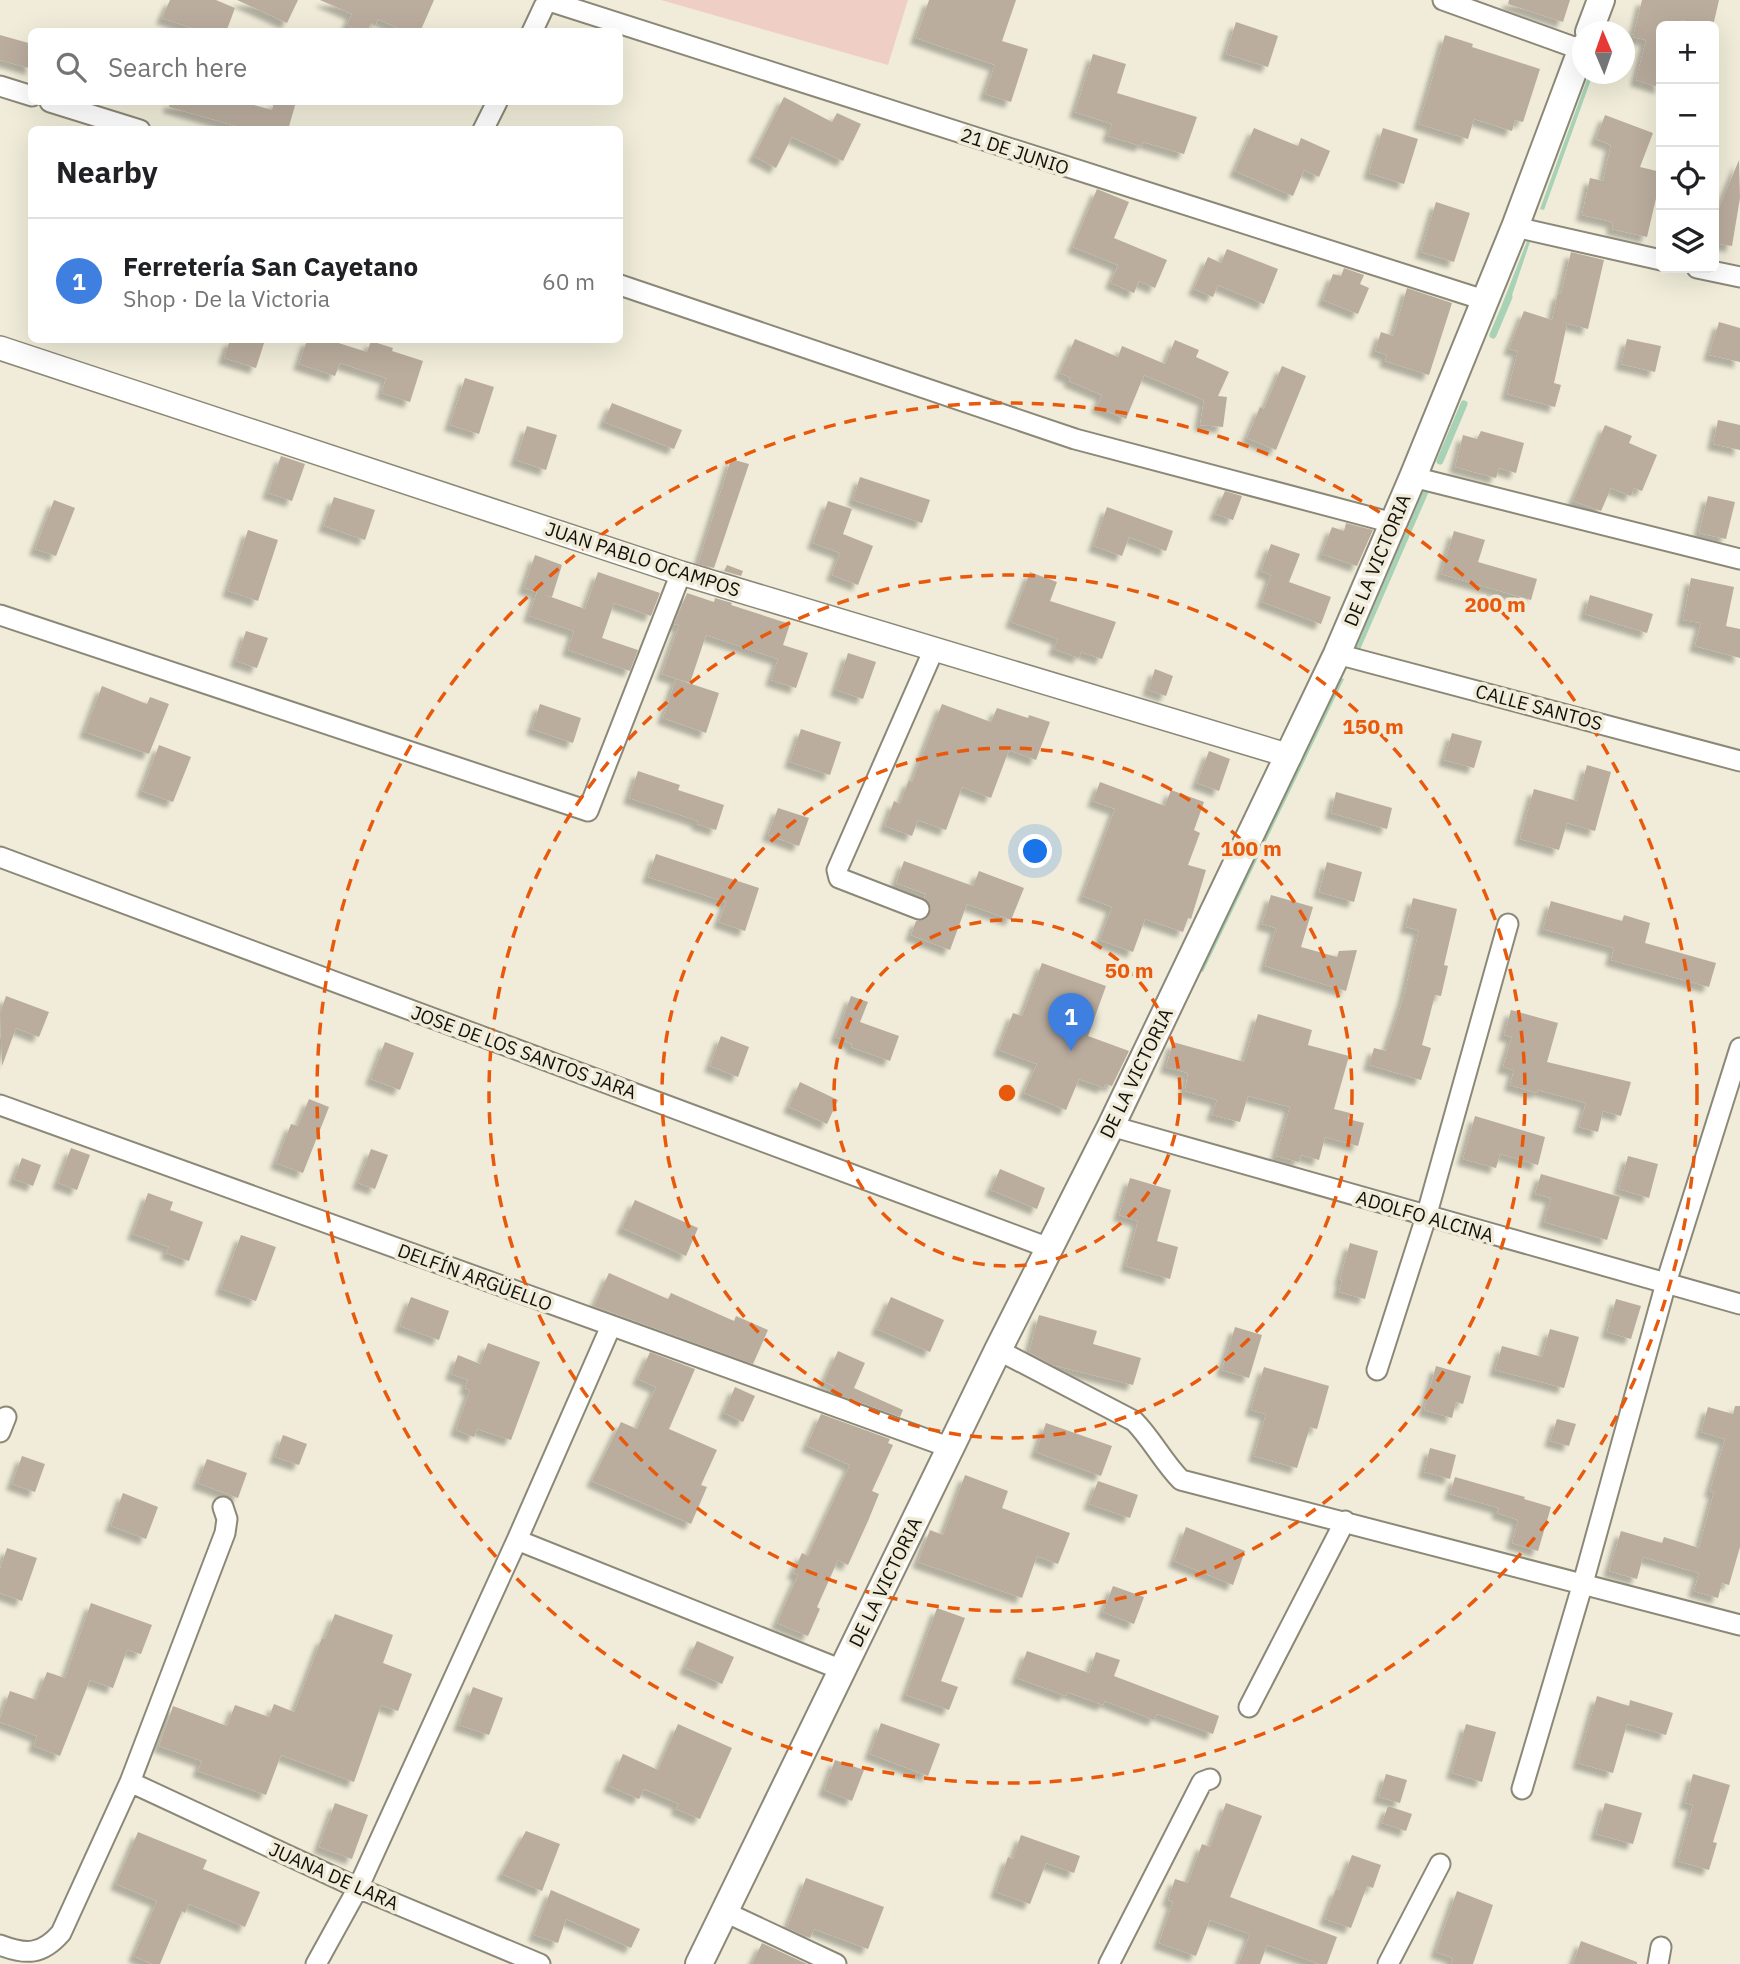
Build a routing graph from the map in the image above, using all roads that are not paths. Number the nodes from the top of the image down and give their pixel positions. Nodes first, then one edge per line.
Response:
1 (547, 0) edge
2 (1443, 0) edge
3 (1601, 0) edge
4 (1593, 21) edge
5 (534, 28) edge
6 (1572, 45) edge
7 (1572, 76) edge
8 (0, 86) edge
9 (28, 95) edge
10 (60, 105) edge
11 (496, 105) edge
12 (127, 126) edge
13 (485, 126) edge
14 (1515, 227) junction
15 (1656, 259) edge
16 (1719, 273) edge
17 (1740, 277) edge
18 (623, 286) edge
19 (1484, 300) junction
20 (0, 348) edge
21 (1413, 477) junction
22 (1393, 523) junction
23 (1740, 559) edge
24 (681, 573) junction
25 (0, 615) edge
26 (934, 649) junction
27 (1337, 654) junction
28 (1290, 756) junction
29 (1740, 761) edge
30 (0, 857) edge
31 (919, 909) dead end
32 (1508, 924) dead end
33 (1740, 1048) edge
34 (0, 1105) edge
35 (1111, 1126) junction
36 (1426, 1217) junction
37 (1049, 1248) junction
38 (1666, 1283) junction
39 (1740, 1304) edge
40 (611, 1326) junction
41 (998, 1350) junction
42 (1377, 1370) dead end
43 (951, 1448) junction
44 (223, 1507) dead end
45 (1345, 1521) junction
46 (517, 1540) junction
47 (1583, 1583) junction
48 (1740, 1625) edge
49 (842, 1670) junction
50 (1249, 1707) dead end
51 (1210, 1779) dead end
52 (130, 1782) junction
53 (1521, 1789) dead end
54 (1440, 1864) dead end
55 (358, 1888) junction
56 (725, 1912) junction
57 (0, 1945) edge
58 (316, 1964) edge
59 (540, 1964) edge
60 (699, 1964) edge
61 (836, 1964) edge
62 (1110, 1964) edge
63 (1388, 1964) edge

1 - 5 street
1 - 19 street, 21 DE JUNIO
2 - 6 street
3 - 4 main road
7 - 14 main road, DE LA VICTORIA
8 - 9 street
10 - 12 street
11 - 13 street
14 - 15 street
14 - 19 main road, DE LA VICTORIA
16 - 17 street
18 - 22 street
19 - 21 main road, DE LA VICTORIA
20 - 24 street, JUAN PABLO OCAMPOS
21 - 22 main road, DE LA VICTORIA
21 - 23 street
22 - 27 main road, DE LA VICTORIA
24 - 25 street
24 - 26 street, JUAN PABLO OCAMPOS
26 - 28 street, JUAN PABLO OCAMPOS
26 - 31 street
27 - 28 main road, DE LA VICTORIA
27 - 29 street, CALLE SANTOS
28 - 35 main road, DE LA VICTORIA
30 - 37 street, JOSE DE LOS SANTOS JARA
32 - 36 street
33 - 38 street
34 - 40 street, DELFÍN ARGÜELLO
35 - 36 street, ADOLFO ALCINA
35 - 37 main road, DE LA VICTORIA
36 - 38 street, ADOLFO ALCINA
36 - 42 street
37 - 41 main road, DE LA VICTORIA
38 - 39 street, ADOLFO ALCINA
38 - 47 street
40 - 43 street, DELFÍN ARGÜELLO
40 - 46 street
41 - 43 main road, DE LA VICTORIA
41 - 45 street
43 - 49 main road, DE LA VICTORIA
44 - 52 street
45 - 47 street
45 - 50 street
46 - 49 street
46 - 55 street
47 - 48 street
47 - 53 street
49 - 56 main road, DE LA VICTORIA
51 - 62 street
52 - 55 street, JUANA DE LARA
52 - 57 street
54 - 63 street
55 - 58 street
55 - 59 street, JUANA DE LARA
56 - 60 main road, DE LA VICTORIA
56 - 61 street

